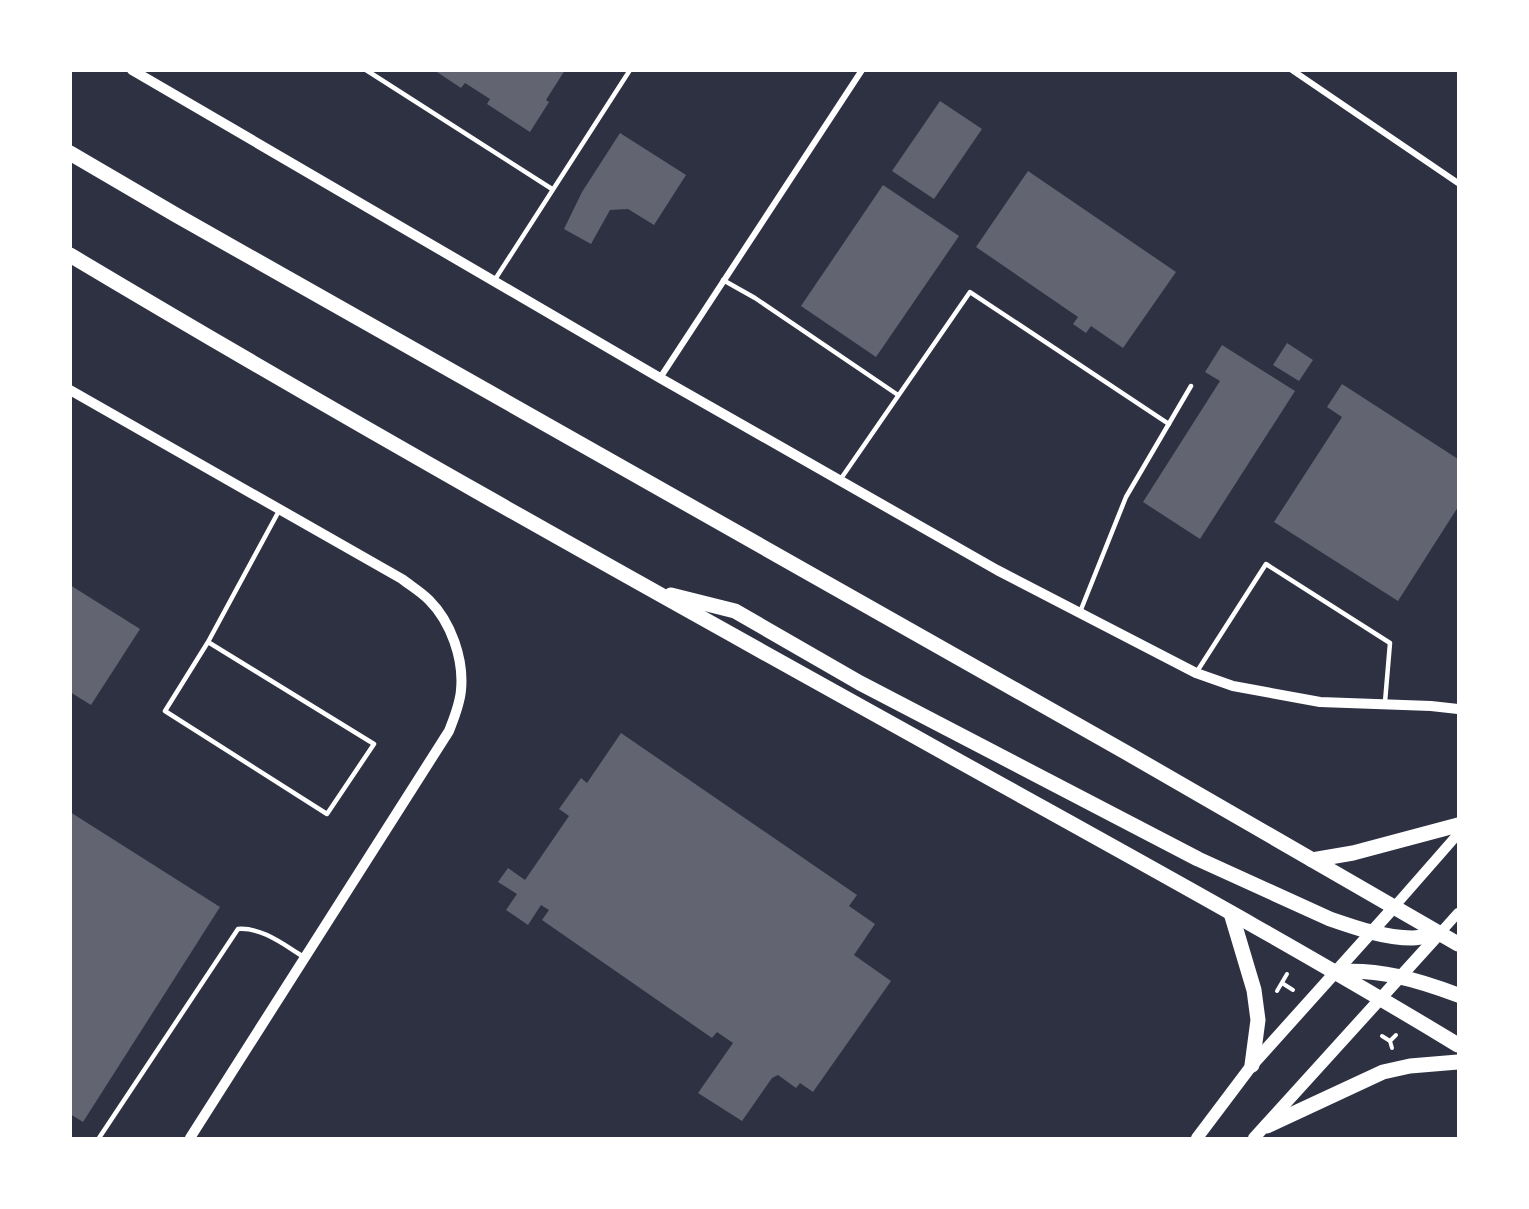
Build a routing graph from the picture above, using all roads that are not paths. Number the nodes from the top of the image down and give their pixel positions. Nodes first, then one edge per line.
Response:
1 (132, 70) edge
2 (366, 70) edge
3 (630, 70) edge
4 (862, 70) edge
5 (1292, 70) edge
6 (70, 153) edge
7 (1458, 183) edge
8 (552, 189) junction
9 (70, 255) edge
10 (723, 280) junction
11 (494, 281) junction
12 (660, 378) junction
13 (1191, 386) dead end
14 (70, 390) edge
15 (898, 395) junction
16 (1169, 424) junction
17 (840, 480) junction
18 (280, 509) junction
19 (650, 590) junction
20 (1080, 613) junction
21 (208, 642) junction
22 (1196, 673) junction
23 (1384, 705) junction
24 (1458, 709) edge
25 (1458, 825) edge
26 (1458, 834) edge
27 (1312, 860) junction
28 (1394, 907) junction
29 (1231, 913) junction
30 (1458, 913) edge
31 (1372, 931) junction
32 (1440, 933) junction
33 (1458, 944) edge
34 (304, 957) junction
35 (1335, 972) junction
36 (1402, 977) junction
37 (1458, 995) edge
38 (1383, 999) junction
39 (1458, 1045) edge
40 (1458, 1062) edge
41 (1252, 1065) junction
42 (1267, 1126) junction
43 (99, 1138) edge
44 (190, 1138) edge
45 (1197, 1138) edge
46 (1254, 1138) edge

1 - 11 street
2 - 8 lane
3 - 8 lane
4 - 10 street
5 - 7 street
6 - 27 main road
8 - 11 lane
9 - 19 main road
10 - 12 street
10 - 15 lane
11 - 12 street
12 - 17 street
13 - 16 lane
14 - 18 street
15 - 16 lane
15 - 17 lane
16 - 20 lane
17 - 20 street
18 - 21 lane
18 - 34 street
19 - 29 main road
19 - 31 main road
20 - 22 street
21 - 21 lane
22 - 23 street
22 - 23 lane
23 - 24 street
25 - 27 main road
26 - 28 street
27 - 28 main road
28 - 31 main road
28 - 32 main road
29 - 35 main road
29 - 41 main road
30 - 32 street
31 - 32 main road
31 - 35 main road
32 - 33 main road
32 - 36 main road
34 - 43 lane
34 - 44 street
35 - 36 main road
35 - 38 main road
35 - 41 main road
36 - 37 main road
36 - 38 main road
38 - 39 main road
38 - 42 main road
40 - 42 main road
41 - 45 main road
42 - 46 main road

